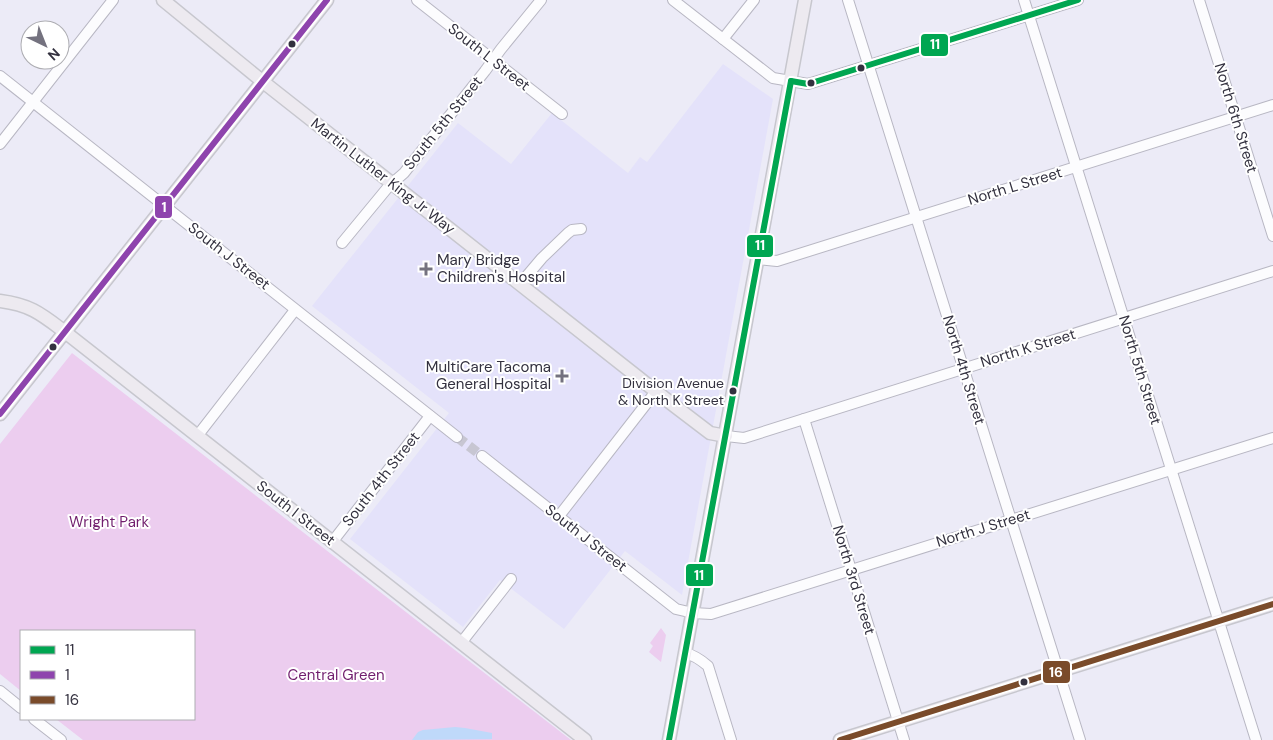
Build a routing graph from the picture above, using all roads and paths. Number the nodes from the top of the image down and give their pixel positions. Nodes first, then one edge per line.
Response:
1 (113, 0) edge
2 (163, 0) edge
3 (327, 0) edge
4 (417, 0) edge
5 (541, 0) edge
6 (673, 0) edge
7 (754, 0) edge
8 (805, 0) edge
9 (848, 0) edge
10 (1024, 0) edge
11 (1078, 0) edge
12 (1199, 0) edge
13 (1029, 15) junction
14 (723, 39) junction
15 (493, 60) junction
16 (868, 66) junction
17 (0, 76) edge
18 (262, 81) junction
19 (790, 81) junction
20 (33, 102) junction
21 (1273, 105) edge
22 (562, 114) dead end
23 (1235, 117) junction
24 (0, 144) edge
25 (1076, 167) junction
26 (392, 183) junction
27 (164, 206) junction
28 (916, 217) junction
29 (581, 229) dead end
30 (1273, 236) edge
31 (342, 243) dead end
32 (757, 259) junction
33 (1273, 271) edge
34 (520, 284) junction
35 (0, 301) edge
36 (296, 310) junction
37 (1124, 318) junction
38 (65, 332) junction
39 (964, 368) junction
40 (657, 390) junction
41 (0, 414) edge
42 (430, 416) junction
43 (804, 419) junction
44 (198, 435) junction
45 (726, 436) junction
46 (457, 437) tunnel mouth
47 (1273, 438) edge
48 (482, 456) tunnel mouth
49 (1171, 470) junction
50 (559, 516) junction
51 (1011, 520) junction
52 (333, 541) junction
53 (851, 570) junction
54 (511, 579) dead end
55 (1273, 604) edge
56 (693, 613) junction
57 (1218, 621) junction
58 (460, 643) junction
59 (685, 653) junction
60 (1058, 671) junction
61 (0, 691) edge
62 (20, 707) edge
63 (35, 720) edge
64 (899, 721) junction
65 (61, 740) edge
66 (585, 740) edge
67 (669, 740) edge
68 (731, 740) edge
69 (840, 740) edge
70 (904, 740) edge
71 (1080, 740) edge
72 (1256, 740) edge

1 - 20 street
2 - 18 main road, Martin Luther King Jr Way
3 - 18 main road
4 - 15 street, South L Street
5 - 15 street, South 5th Street
6 - 14 street
7 - 14 street
8 - 19 main road
9 - 16 street, North 4th Street
10 - 13 street, North 5th Street
11 - 13 street
12 - 23 street, North 6th Street
13 - 16 street
13 - 25 street, North 5th Street
14 - 19 street
15 - 22 street, South L Street
15 - 26 street, South 5th Street
16 - 19 street
16 - 28 street, North 4th Street
17 - 20 street, South J Street
18 - 26 main road, Martin Luther King Jr Way
18 - 27 main road
19 - 32 main road
20 - 24 street
20 - 27 street, South J Street
21 - 23 street, North L Street
23 - 25 street, North L Street
23 - 30 street, North 6th Street
25 - 28 street, North L Street
25 - 37 street, North 5th Street
26 - 31 street, South 5th Street
26 - 34 main road, Martin Luther King Jr Way
27 - 36 street, South J Street
27 - 38 main road
28 - 32 street, North L Street
28 - 39 street, North 4th Street
29 - 34 street
32 - 45 main road
33 - 37 street, North K Street
34 - 40 main road, Martin Luther King Jr Way
35 - 38 main road, South I Street
36 - 42 street, South J Street
36 - 44 street
37 - 39 street, North K Street
37 - 49 street, North 5th Street
38 - 41 main road
38 - 44 main road, South I Street
39 - 43 street, North K Street
39 - 51 street, North 4th Street
40 - 45 main road, Martin Luther King Jr Way
40 - 50 street
42 - 46 street, South J Street
42 - 52 street, South 4th Street
43 - 45 street, North K Street
43 - 53 street, North 3rd Street
44 - 52 main road, South I Street
45 - 56 main road
47 - 49 street, North J Street
48 - 50 street, South J Street
49 - 51 street, North J Street
49 - 57 street, North 5th Street
50 - 56 street, South J Street
51 - 53 street, North J Street
51 - 60 street, North 4th Street
52 - 58 main road, South I Street
53 - 56 street, North J Street
53 - 64 street, North 3rd Street
54 - 58 street
55 - 57 main road
56 - 59 main road
57 - 60 main road
57 - 72 street, North 5th Street
58 - 66 main road, South I Street
59 - 67 main road
59 - 68 street
60 - 64 main road
60 - 71 street, North 4th Street
61 - 62 street
63 - 65 street
64 - 69 main road
64 - 70 street, North 3rd Street

